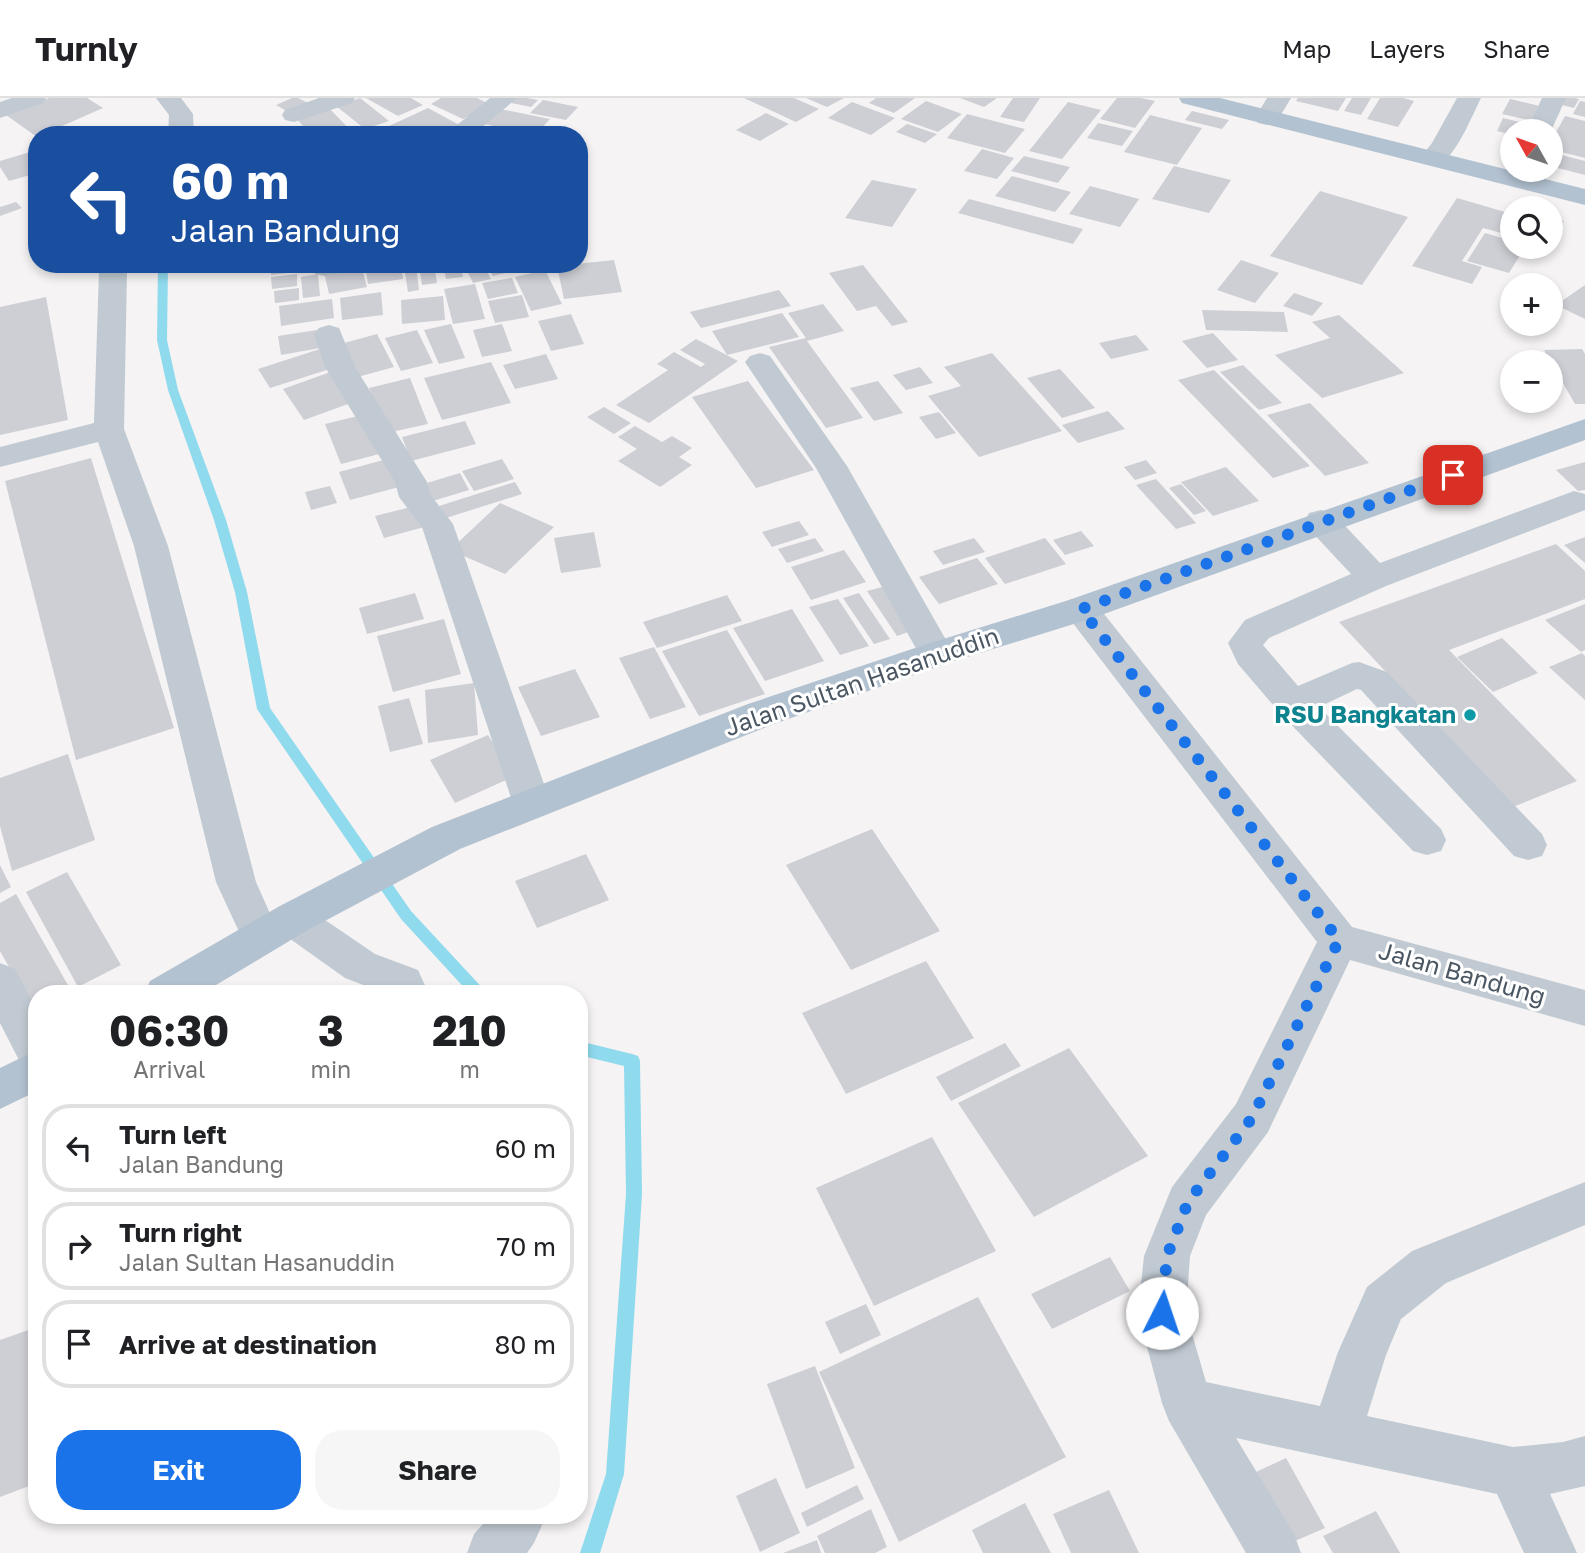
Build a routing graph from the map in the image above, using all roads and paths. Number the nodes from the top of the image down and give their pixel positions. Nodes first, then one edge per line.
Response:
1 (34, 98) edge
2 (168, 98) edge
3 (343, 98) edge
4 (505, 98) edge
5 (1191, 98) edge
6 (1469, 98) edge
7 (1553, 98) edge
8 (1273, 108) edge
9 (0, 111) edge
10 (294, 115) dead end
11 (1544, 119) edge
12 (181, 126) edge
13 (469, 126) edge
14 (1433, 159) junction
15 (1500, 171) edge
16 (1540, 182) edge
17 (1585, 197) edge
18 (113, 273) edge
19 (329, 334) dead end
20 (760, 362) dead end
21 (109, 429) junction
22 (1585, 429) edge
23 (0, 457) edge
24 (1574, 502) dead end
25 (1321, 521) junction
26 (1374, 578) junction
27 (1081, 609) junction
28 (936, 654) junction
29 (1293, 704) junction
30 (532, 804) junction
31 (1427, 841) dead end
32 (1528, 845) dead end
33 (286, 922) junction
34 (1339, 940) junction
35 (0, 981) edge
36 (180, 985) edge
37 (404, 985) edge
38 (1585, 1008) edge
39 (28, 1035) edge
40 (28, 1074) edge
41 (0, 1090) edge
42 (1585, 1203) edge
43 (1186, 1403) junction
44 (1336, 1436) junction
45 (1585, 1461) edge
46 (1513, 1472) junction
47 (516, 1524) edge
48 (494, 1553) edge
49 (1275, 1553) edge
50 (1551, 1553) edge

1 - 9 street
2 - 12 street
3 - 10 street
4 - 13 street
5 - 8 main road
6 - 14 street
7 - 11 street
8 - 14 main road
14 - 15 main road
16 - 17 main road
18 - 21 street
19 - 30 street
20 - 28 street
21 - 23 street
21 - 33 street
22 - 25 main road, Jalan Sultan Hasanuddin
24 - 26 street
25 - 26 street
25 - 27 main road, Jalan Sultan Hasanuddin
26 - 29 street
27 - 28 main road, Jalan Sultan Hasanuddin
27 - 34 street
28 - 30 main road, Jalan Sultan Hasanuddin
29 - 31 street
29 - 32 street
30 - 33 main road, Jalan Sultan Hasanuddin
33 - 36 main road, Jalan Sultan Hasanuddin
33 - 37 street
34 - 38 street, Jalan Bandung
34 - 43 street
35 - 39 street
40 - 41 main road
42 - 44 street
43 - 44 street
43 - 49 street
44 - 46 street
45 - 46 street
46 - 50 street
47 - 48 street

